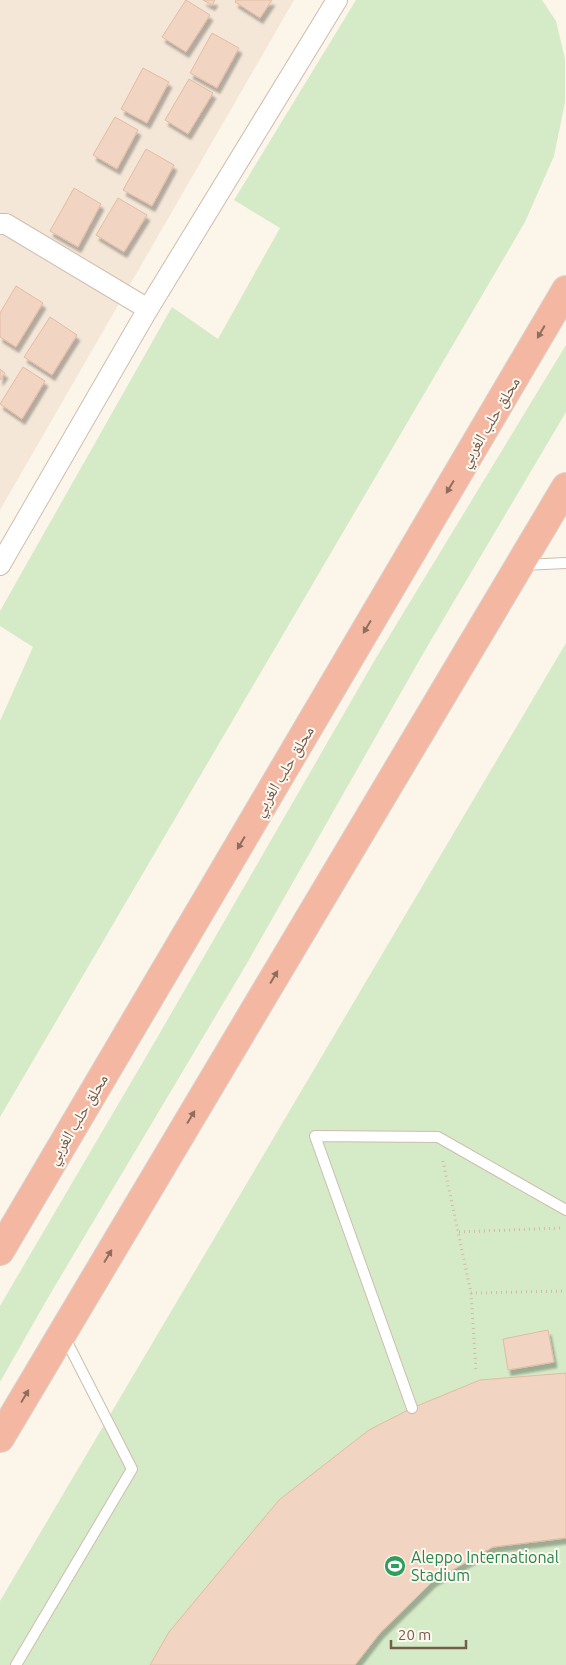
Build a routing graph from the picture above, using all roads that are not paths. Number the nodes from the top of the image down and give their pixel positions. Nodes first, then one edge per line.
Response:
1 (337, 0) edge
2 (0, 224) edge
3 (566, 290) edge
4 (148, 310) junction
5 (566, 487) edge
6 (566, 563) edge
7 (0, 565) edge
8 (519, 565) junction
9 (566, 1210) edge
10 (0, 1251) edge
11 (62, 1333) junction
12 (412, 1408) dead end
13 (0, 1438) edge
14 (16, 1665) edge

1 - 4 street
2 - 4 street
3 -> 10 highway, محلق حلب الغربي
4 - 7 street
5 - 8 highway
6 - 8 lane
11 -> 8 highway
9 - 12 lane
13 -> 11 highway
11 - 14 lane

